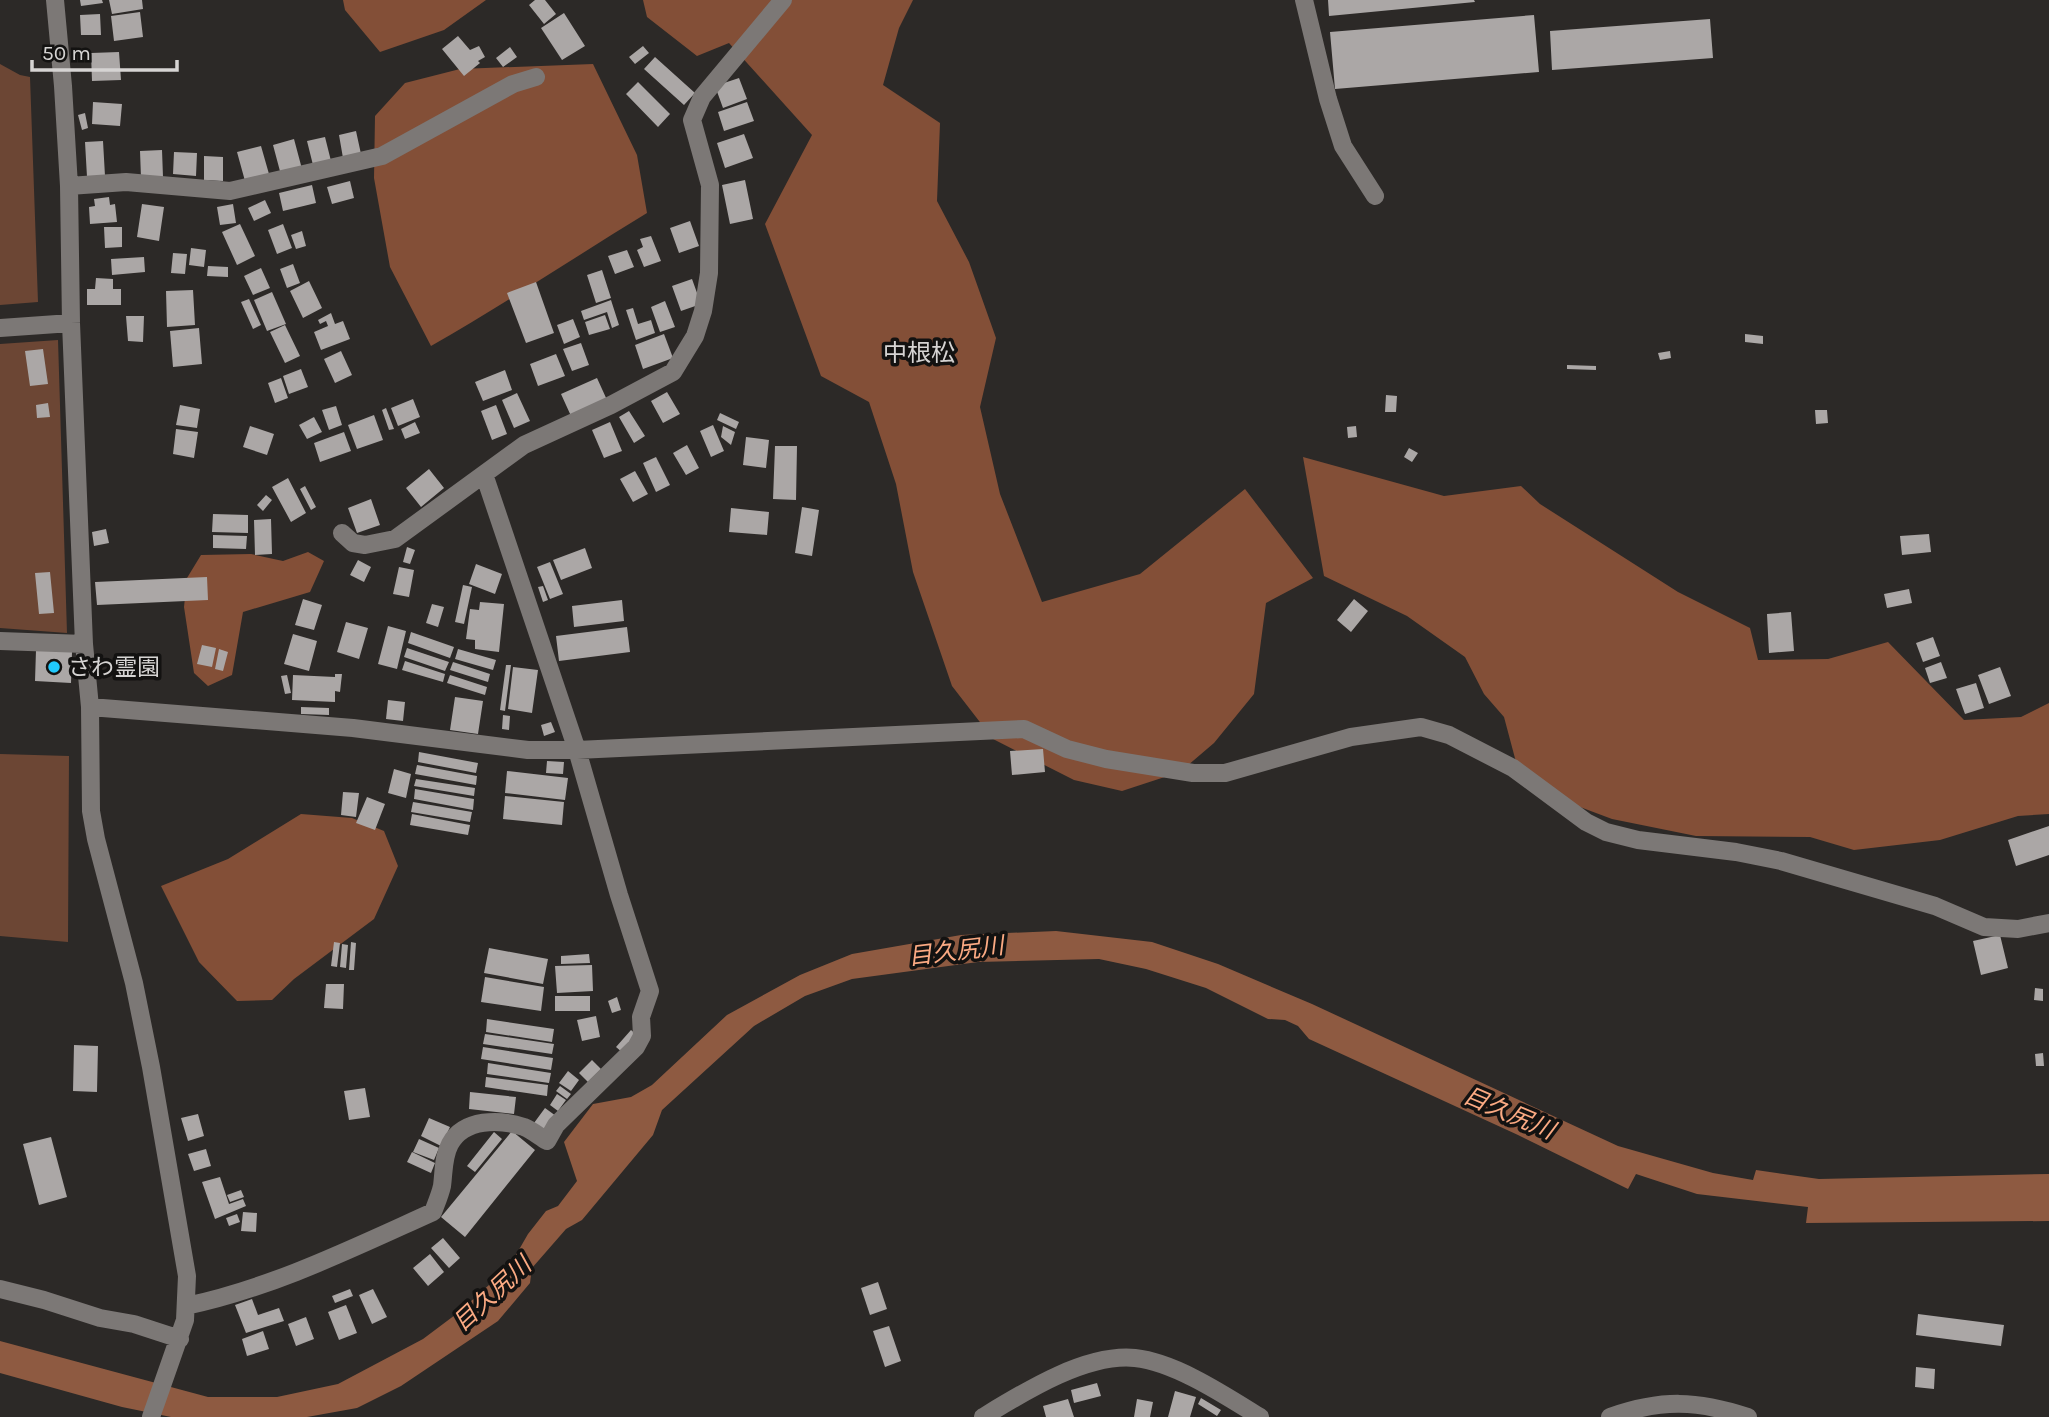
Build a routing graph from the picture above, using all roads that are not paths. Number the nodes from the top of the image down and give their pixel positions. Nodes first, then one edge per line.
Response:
1 (55, 0) edge
2 (783, 0) edge
3 (1304, 0) edge
4 (536, 77) dead end
5 (69, 186) junction
6 (1375, 196) dead end
7 (71, 323) junction
8 (0, 328) edge
9 (484, 474) junction
10 (342, 533) dead end
11 (0, 641) edge
12 (84, 644) junction
13 (90, 707) junction
14 (577, 750) junction
15 (2049, 923) edge
16 (0, 1289) edge
17 (186, 1306) junction
18 (178, 1345) junction
19 (151, 1417) edge
20 (983, 1417) edge
21 (1260, 1417) edge
22 (1611, 1417) edge
23 (1748, 1417) edge

1 - 5 street
2 - 9 street
3 - 6 street
4 - 5 street
5 - 7 street
7 - 8 street
7 - 12 street
9 - 10 street
9 - 14 street
11 - 12 street
12 - 13 street
13 - 14 street
13 - 17 street
14 - 15 street
14 - 17 street
16 - 18 street
17 - 18 street
18 - 19 street
20 - 21 street
22 - 23 street

